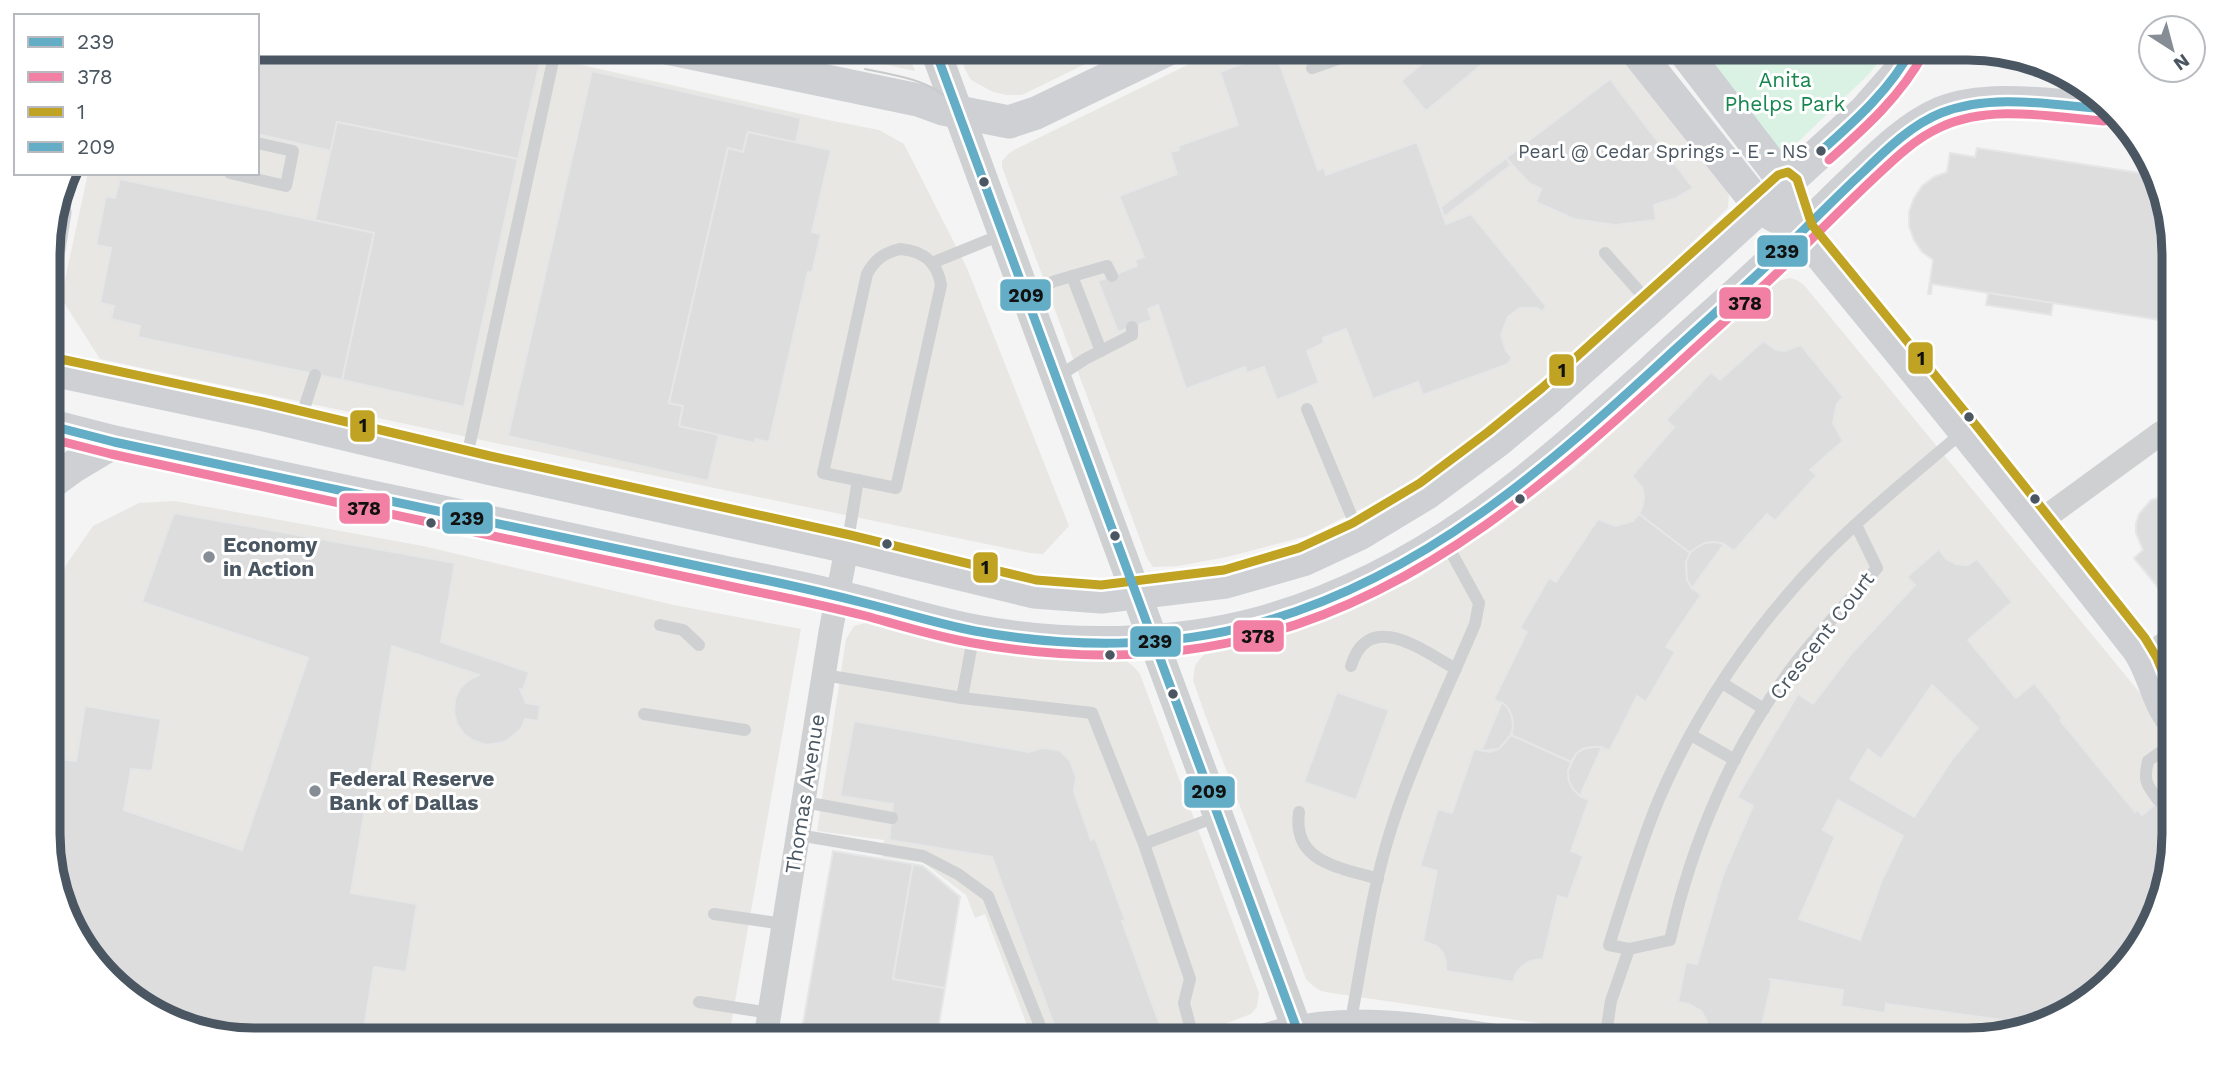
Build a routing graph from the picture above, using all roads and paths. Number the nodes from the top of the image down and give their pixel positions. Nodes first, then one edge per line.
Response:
1 (553, 60) edge
2 (725, 60) edge
3 (938, 60) edge
4 (1144, 60) edge
5 (1335, 60) edge
6 (1643, 60) edge
7 (1691, 60) edge
8 (1906, 60) edge
9 (1312, 68) dead end
10 (2096, 109) edge
11 (957, 111) junction
12 (259, 143) edge
13 (239, 175) edge
14 (1786, 184) junction
15 (1760, 208) junction
16 (1801, 232) junction
17 (1003, 234) junction
18 (1605, 253) dead end
19 (933, 262) junction
20 (1072, 276) junction
21 (1112, 276) dead end
22 (1025, 293) junction
23 (1652, 306) junction
24 (1132, 327) dead end
25 (1101, 351) junction
26 (60, 372) edge
27 (315, 375) dead end
28 (1056, 378) junction
29 (1307, 409) dead end
30 (299, 423) junction
31 (60, 428) edge
32 (1965, 431) junction
33 (2162, 433) edge
34 (114, 442) junction
35 (465, 463) junction
36 (60, 476) edge
37 (858, 480) junction
38 (2039, 522) junction
39 (1856, 525) junction
40 (1359, 534) junction
41 (1444, 541) junction
42 (847, 547) junction
43 (1135, 593) junction
44 (837, 596) junction
45 (660, 625) dead end
46 (975, 631) junction
47 (2162, 638) edge
48 (1152, 640) junction
49 (699, 645) dead end
50 (2142, 653) junction
51 (1351, 666) dead end
52 (2162, 666) edge
53 (1456, 668) junction
54 (824, 675) junction
55 (1722, 683) junction
56 (962, 698) junction
57 (2162, 704) edge
58 (1764, 709) junction
59 (644, 714) dead end
60 (745, 730) dead end
61 (1691, 735) junction
62 (2162, 751) edge
63 (1735, 760) junction
64 (2159, 801) dead end
65 (804, 802) junction
66 (1299, 811) dead end
67 (1218, 817) junction
68 (892, 818) dead end
69 (799, 835) junction
70 (1144, 844) junction
71 (1378, 879) junction
72 (714, 914) dead end
73 (784, 924) junction
74 (1629, 948) junction
75 (699, 1002) dead end
76 (770, 1013) junction
77 (1350, 1025) junction
78 (767, 1028) edge
79 (1041, 1028) edge
80 (1191, 1028) edge
81 (1296, 1028) edge
82 (1336, 1028) edge
83 (1394, 1028) edge
84 (1607, 1028) edge

1 - 35 lane
2 - 11 main road
3 - 11 street
4 - 11 main road
5 - 9 lane
6 - 15 main road
7 - 14 main road
8 - 14 main road
10 - 16 main road
11 - 17 street
12 - 13 lane
14 - 15 main road
14 - 16 main road
15 - 16 main road
15 - 23 main road
16 - 32 main road
16 - 41 main road
17 - 19 lane
17 - 22 street
18 - 23 lane
19 - 37 lane
19 - 37 lane
20 - 21 lane
20 - 22 lane
20 - 25 lane
22 - 28 street
23 - 40 main road
24 - 25 lane
25 - 28 lane
26 - 30 main road
27 - 30 lane
28 - 43 street
29 - 40 lane
30 - 35 main road
31 - 34 main road
32 - 38 main road
32 - 39 lane
33 - 38 street
34 - 36 main road
34 - 44 main road
35 - 42 main road
37 - 42 lane
38 - 50 main road
39 - 55 lane
39 - 58 lane, Crescent Court
40 - 43 main road
41 - 48 main road
41 - 53 lane
42 - 43 main road
42 - 44 street, Thomas Avenue
43 - 48 street
44 - 46 main road
44 - 54 street, Thomas Avenue
45 - 49 lane
46 - 48 main road
46 - 56 lane
47 - 50 lane
48 - 67 street
50 - 52 main road
50 - 57 main road
51 - 53 lane
53 - 71 lane
54 - 56 lane
54 - 65 street, Thomas Avenue
55 - 58 lane
55 - 61 lane
56 - 70 lane
58 - 63 lane, Crescent Court
59 - 60 lane
61 - 63 lane
61 - 74 lane
62 - 64 lane
63 - 74 lane, Crescent Court
65 - 68 lane
65 - 69 street, Thomas Avenue
66 - 71 lane
67 - 70 lane
67 - 81 street
69 - 73 street, Thomas Avenue
69 - 79 lane
70 - 80 lane
71 - 77 lane
72 - 73 lane
73 - 76 street, Thomas Avenue
74 - 84 lane
75 - 76 lane
76 - 78 street, Thomas Avenue
77 - 82 main road
77 - 83 main road

